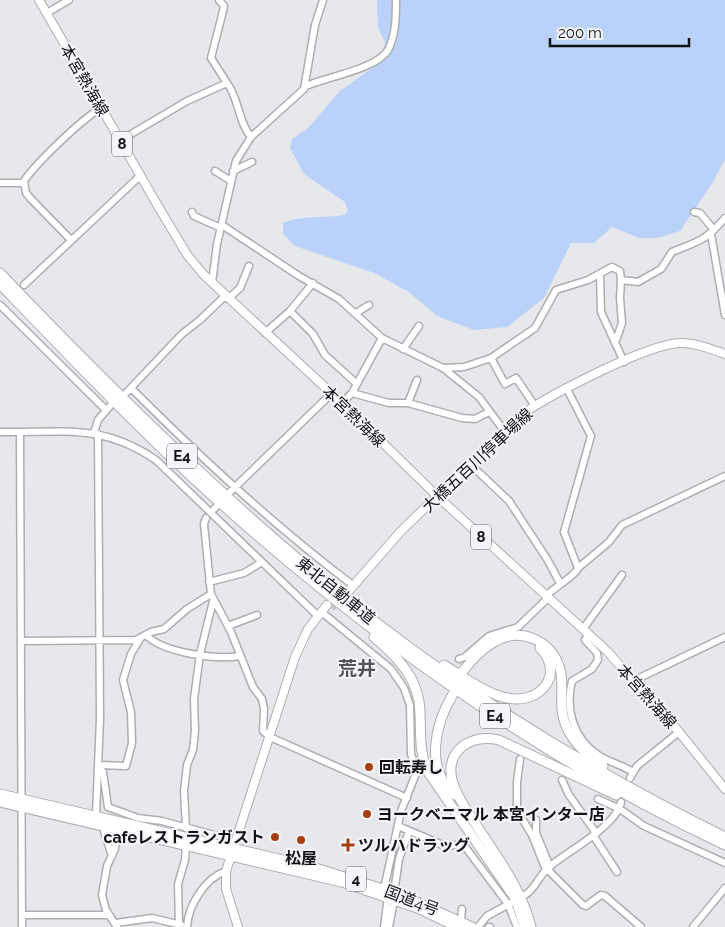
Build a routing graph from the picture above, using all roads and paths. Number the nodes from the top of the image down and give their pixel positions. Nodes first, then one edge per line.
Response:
1 (39, 0) edge
2 (69, 0) edge
3 (219, 0) edge
4 (323, 0) edge
5 (396, 0) edge
6 (47, 13) junction
7 (228, 83) junction
8 (306, 86) junction
9 (101, 108) junction
10 (252, 137) junction
11 (120, 140) junction
12 (252, 162) dead end
13 (215, 171) dead end
14 (233, 171) junction
15 (140, 175) junction
16 (231, 181) junction
17 (0, 183) edge
18 (24, 183) junction
19 (192, 212) dead end
20 (694, 212) dead end
21 (725, 218) edge
22 (221, 226) junction
23 (713, 232) junction
24 (71, 240) junction
25 (249, 266) dead end
26 (0, 272) edge
27 (600, 274) junction
28 (622, 280) junction
29 (212, 282) junction
30 (0, 284) edge
31 (313, 284) junction
32 (24, 285) dead end
33 (723, 286) edge
34 (226, 297) junction
35 (369, 304) dead end
36 (0, 305) edge
37 (290, 311) junction
38 (356, 313) junction
39 (725, 315) edge
40 (419, 326) dead end
41 (265, 333) junction
42 (382, 338) junction
43 (615, 343) junction
44 (403, 349) junction
45 (725, 354) edge
46 (491, 358) junction
47 (624, 362) junction
48 (443, 368) junction
49 (416, 380) dead end
50 (357, 384) junction
51 (567, 389) junction
52 (352, 393) junction
53 (331, 394) junction
54 (342, 403) junction
55 (408, 403) junction
56 (535, 406) junction
57 (489, 412) junction
58 (0, 432) edge
59 (20, 432) junction
60 (505, 432) junction
61 (96, 434) junction
62 (472, 465) junction
63 (725, 476) edge
64 (235, 487) junction
65 (229, 493) dead end
66 (437, 496) junction
67 (206, 518) dead end
68 (380, 554) junction
69 (262, 562) junction
70 (578, 568) junction
71 (305, 575) junction
72 (622, 575) dead end
73 (210, 582) junction
74 (350, 583) junction
75 (560, 583) junction
76 (548, 596) junction
77 (212, 598) junction
78 (329, 607) tunnel mouth
79 (257, 615) dead end
80 (321, 615) junction
81 (378, 624) junction
82 (228, 626) junction
83 (586, 631) junction
84 (143, 637) junction
85 (725, 637) edge
86 (22, 641) junction
87 (99, 641) junction
88 (200, 654) junction
89 (240, 656) junction
90 (459, 659) dead end
91 (633, 681) junction
92 (679, 732) junction
93 (270, 737) junction
94 (520, 759) dead end
95 (99, 767) junction
96 (562, 780) dead end
97 (436, 783) junction
98 (725, 789) edge
99 (0, 794) edge
100 (407, 798) junction
101 (460, 799) junction
102 (598, 799) dead end
103 (0, 802) edge
104 (22, 803) junction
105 (621, 806) junction
106 (96, 815) junction
107 (536, 820) dead end
108 (398, 826) junction
109 (117, 828) junction
110 (186, 828) junction
111 (702, 829) junction
112 (104, 831) dead end
113 (409, 831) junction
114 (595, 834) junction
115 (218, 836) dead end
116 (725, 836) edge
117 (186, 845) junction
118 (725, 845) edge
119 (232, 852) junction
120 (112, 856) junction
121 (725, 863) edge
122 (548, 868) junction
123 (226, 870) junction
124 (617, 872) dead end
125 (395, 886) dead end
126 (725, 888) edge
127 (386, 893) junction
128 (525, 895) dead end
129 (510, 904) junction
130 (393, 906) dead end
131 (462, 909) dead end
132 (22, 915) junction
133 (109, 915) junction
134 (459, 924) edge
135 (117, 925) edge
136 (179, 925) junction
137 (22, 927) edge
138 (187, 927) edge
139 (238, 927) edge
140 (384, 927) edge
141 (389, 927) edge
142 (472, 927) edge
143 (478, 927) edge
144 (517, 927) edge
145 (525, 927) edge
146 (531, 927) edge
147 (641, 927) edge
148 (693, 927) edge

1 - 6 main road, 本宮熱海線 / 8
2 - 6 street
3 - 7 street
4 - 8 street
5 - 8 street
6 - 9 main road, 本宮熱海線 / 8
7 - 10 street
7 - 11 street
8 - 10 street
9 - 11 main road, 本宮熱海線 / 8
9 - 18 street
10 - 14 street
11 - 15 main road, 本宮熱海線 / 8
12 - 14 street
13 - 16 street
14 - 16 street
15 - 24 street
15 - 29 main road, 本宮熱海線 / 8
16 - 22 street
17 - 18 street
18 - 24 street
19 - 22 street
20 - 23 street
21 - 23 street
22 - 29 street
22 - 31 street
23 - 28 street
23 - 33 street
24 - 32 street
25 - 34 street
26 - 81 highway, 東北自動車道 / E4
27 - 28 street
27 - 43 street
27 - 46 street
28 - 43 street
29 - 34 main road, 本宮熱海線 / 8
30 - 71 highway, 東北自動車道 / E4
31 - 37 street
31 - 38 street
33 - 39 street
34 - 41 main road, 本宮熱海線 / 8
34 - 64 street
35 - 38 street
36 - 61 street
37 - 41 street
37 - 50 street
38 - 42 street
40 - 44 street
41 - 53 main road, 本宮熱海線 / 8
42 - 44 street
42 - 50 street
43 - 47 street
44 - 48 street
45 - 47 main road, 大橋五百川停車場線
46 - 48 street
46 - 56 street
47 - 51 main road, 大橋五百川停車場線
48 - 57 street
49 - 55 street
50 - 52 street
51 - 56 main road, 大橋五百川停車場線
51 - 70 street
52 - 54 street
52 - 55 street
53 - 54 main road, 本宮熱海線 / 8
53 - 64 street
54 - 66 main road, 本宮熱海線 / 8
55 - 57 street
56 - 60 main road, 大橋五百川停車場線
57 - 60 street
58 - 59 street
59 - 61 street
59 - 86 street
60 - 62 main road, 大橋五百川停車場線
61 - 69 street
61 - 87 street
62 - 66 main road, 大橋五百川停車場線
62 - 75 street
63 - 70 street
64 - 65 street
64 - 74 street
66 - 68 main road, 大橋五百川停車場線
66 - 76 main road, 本宮熱海線 / 8
67 - 73 street
68 - 74 main road, 大橋五百川停車場線
68 - 74 main road, 大橋五百川停車場線
69 - 73 street
69 - 80 street
70 - 75 street
71 - 97 highway
71 - 111 highway, 東北自動車道 / E4
72 - 83 street
73 - 77 street
75 - 76 street
76 - 83 main road, 本宮熱海線 / 8
76 - 90 street
77 - 82 street
77 - 84 street
77 - 88 street
78 - 80 main road
79 - 82 street
80 - 93 main road
80 - 100 street
81 - 111 highway, 東北自動車道 / E4
81 - 111 highway
82 - 89 street
83 - 91 main road, 本宮熱海線 / 8
83 - 92 street
84 - 87 street
84 - 88 street
84 - 95 street
85 - 91 street
86 - 87 street
86 - 104 street
87 - 95 street
88 - 89 street
88 - 110 street
89 - 93 street
91 - 92 main road, 本宮熱海線 / 8
92 - 98 main road, 本宮熱海線 / 8
93 - 100 street
93 - 119 main road
94 - 122 street
95 - 106 street
95 - 110 street
96 - 114 street
97 - 101 highway
97 - 145 highway
99 - 104 highway, 国道4号 / 4
100 - 108 street
101 - 111 highway
101 - 146 highway
102 - 105 street
103 - 104 highway, 国道4号 / 4
104 - 106 highway, 国道4号 / 4
104 - 109 highway, 国道4号 / 4
104 - 132 street
105 - 114 street
105 - 121 street
106 - 119 highway, 国道4号 / 4
107 - 122 street
108 - 113 street
108 - 127 street
109 - 117 highway, 国道4号 / 4
109 - 120 street
110 - 115 street
111 - 116 highway, 東北自動車道 / E4
111 - 118 highway, 東北自動車道 / E4
112 - 120 street
113 - 125 street
113 - 129 street
114 - 122 street
114 - 124 street
117 - 119 highway, 国道4号 / 4
117 - 136 street
119 - 123 main road
119 - 127 highway, 国道4号 / 4
120 - 133 street
122 - 128 street
122 - 147 street
123 - 138 street
123 - 139 main road
126 - 148 street
127 - 134 highway, 国道4号 / 4
127 - 140 street
129 - 143 street
129 - 144 street
130 - 141 street
131 - 134 street
132 - 133 street
132 - 137 street
133 - 135 street
134 - 142 highway, 国道4号 / 4
135 - 136 street
136 - 138 street

